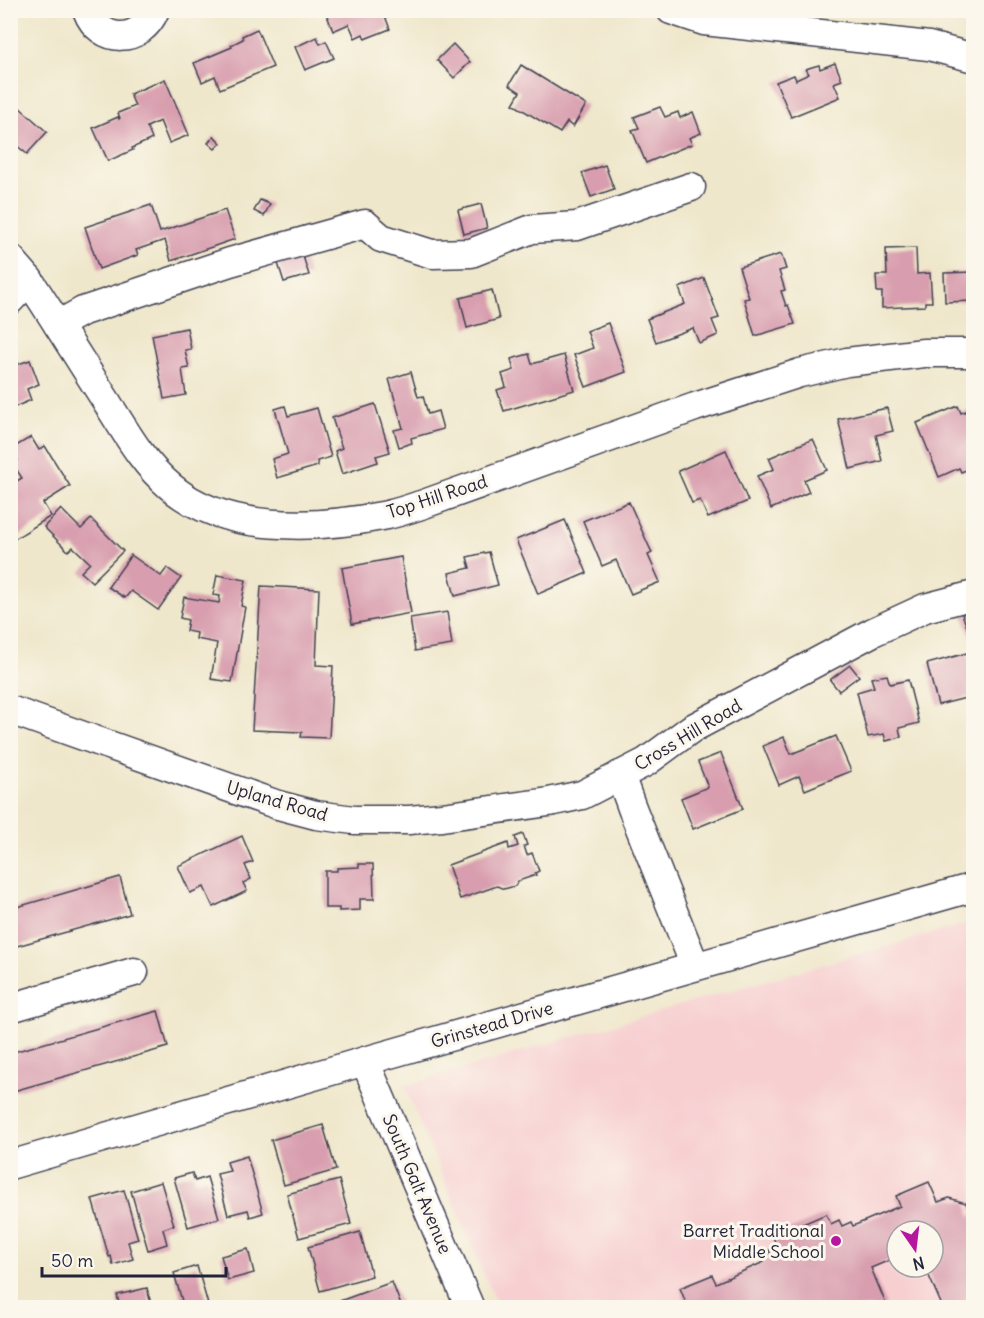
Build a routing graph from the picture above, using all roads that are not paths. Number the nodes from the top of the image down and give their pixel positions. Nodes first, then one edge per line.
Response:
1 (87, 10) edge
2 (155, 10) edge
3 (671, 10) edge
4 (974, 58) edge
5 (691, 187) dead end
6 (10, 258) edge
7 (20, 290) edge
8 (58, 325) junction
9 (974, 353) edge
10 (974, 595) edge
11 (10, 710) edge
12 (620, 775) junction
13 (974, 887) edge
14 (695, 966) junction
15 (134, 972) dead end
16 (10, 1008) edge
17 (365, 1061) junction
18 (10, 1165) edge
19 (470, 1308) edge

1 - 2 street
3 - 4 street
5 - 8 street
6 - 7 street, Top Hill Road
7 - 8 street, Top Hill Road
8 - 9 street, Top Hill Road
10 - 12 street, Cross Hill Road
11 - 12 street, Upland Road
12 - 14 street, Cross Hill Road
13 - 14 street, Grinstead Drive
14 - 17 street, Grinstead Drive
15 - 16 street
17 - 18 street, Grinstead Drive
17 - 19 street, South Galt Avenue

